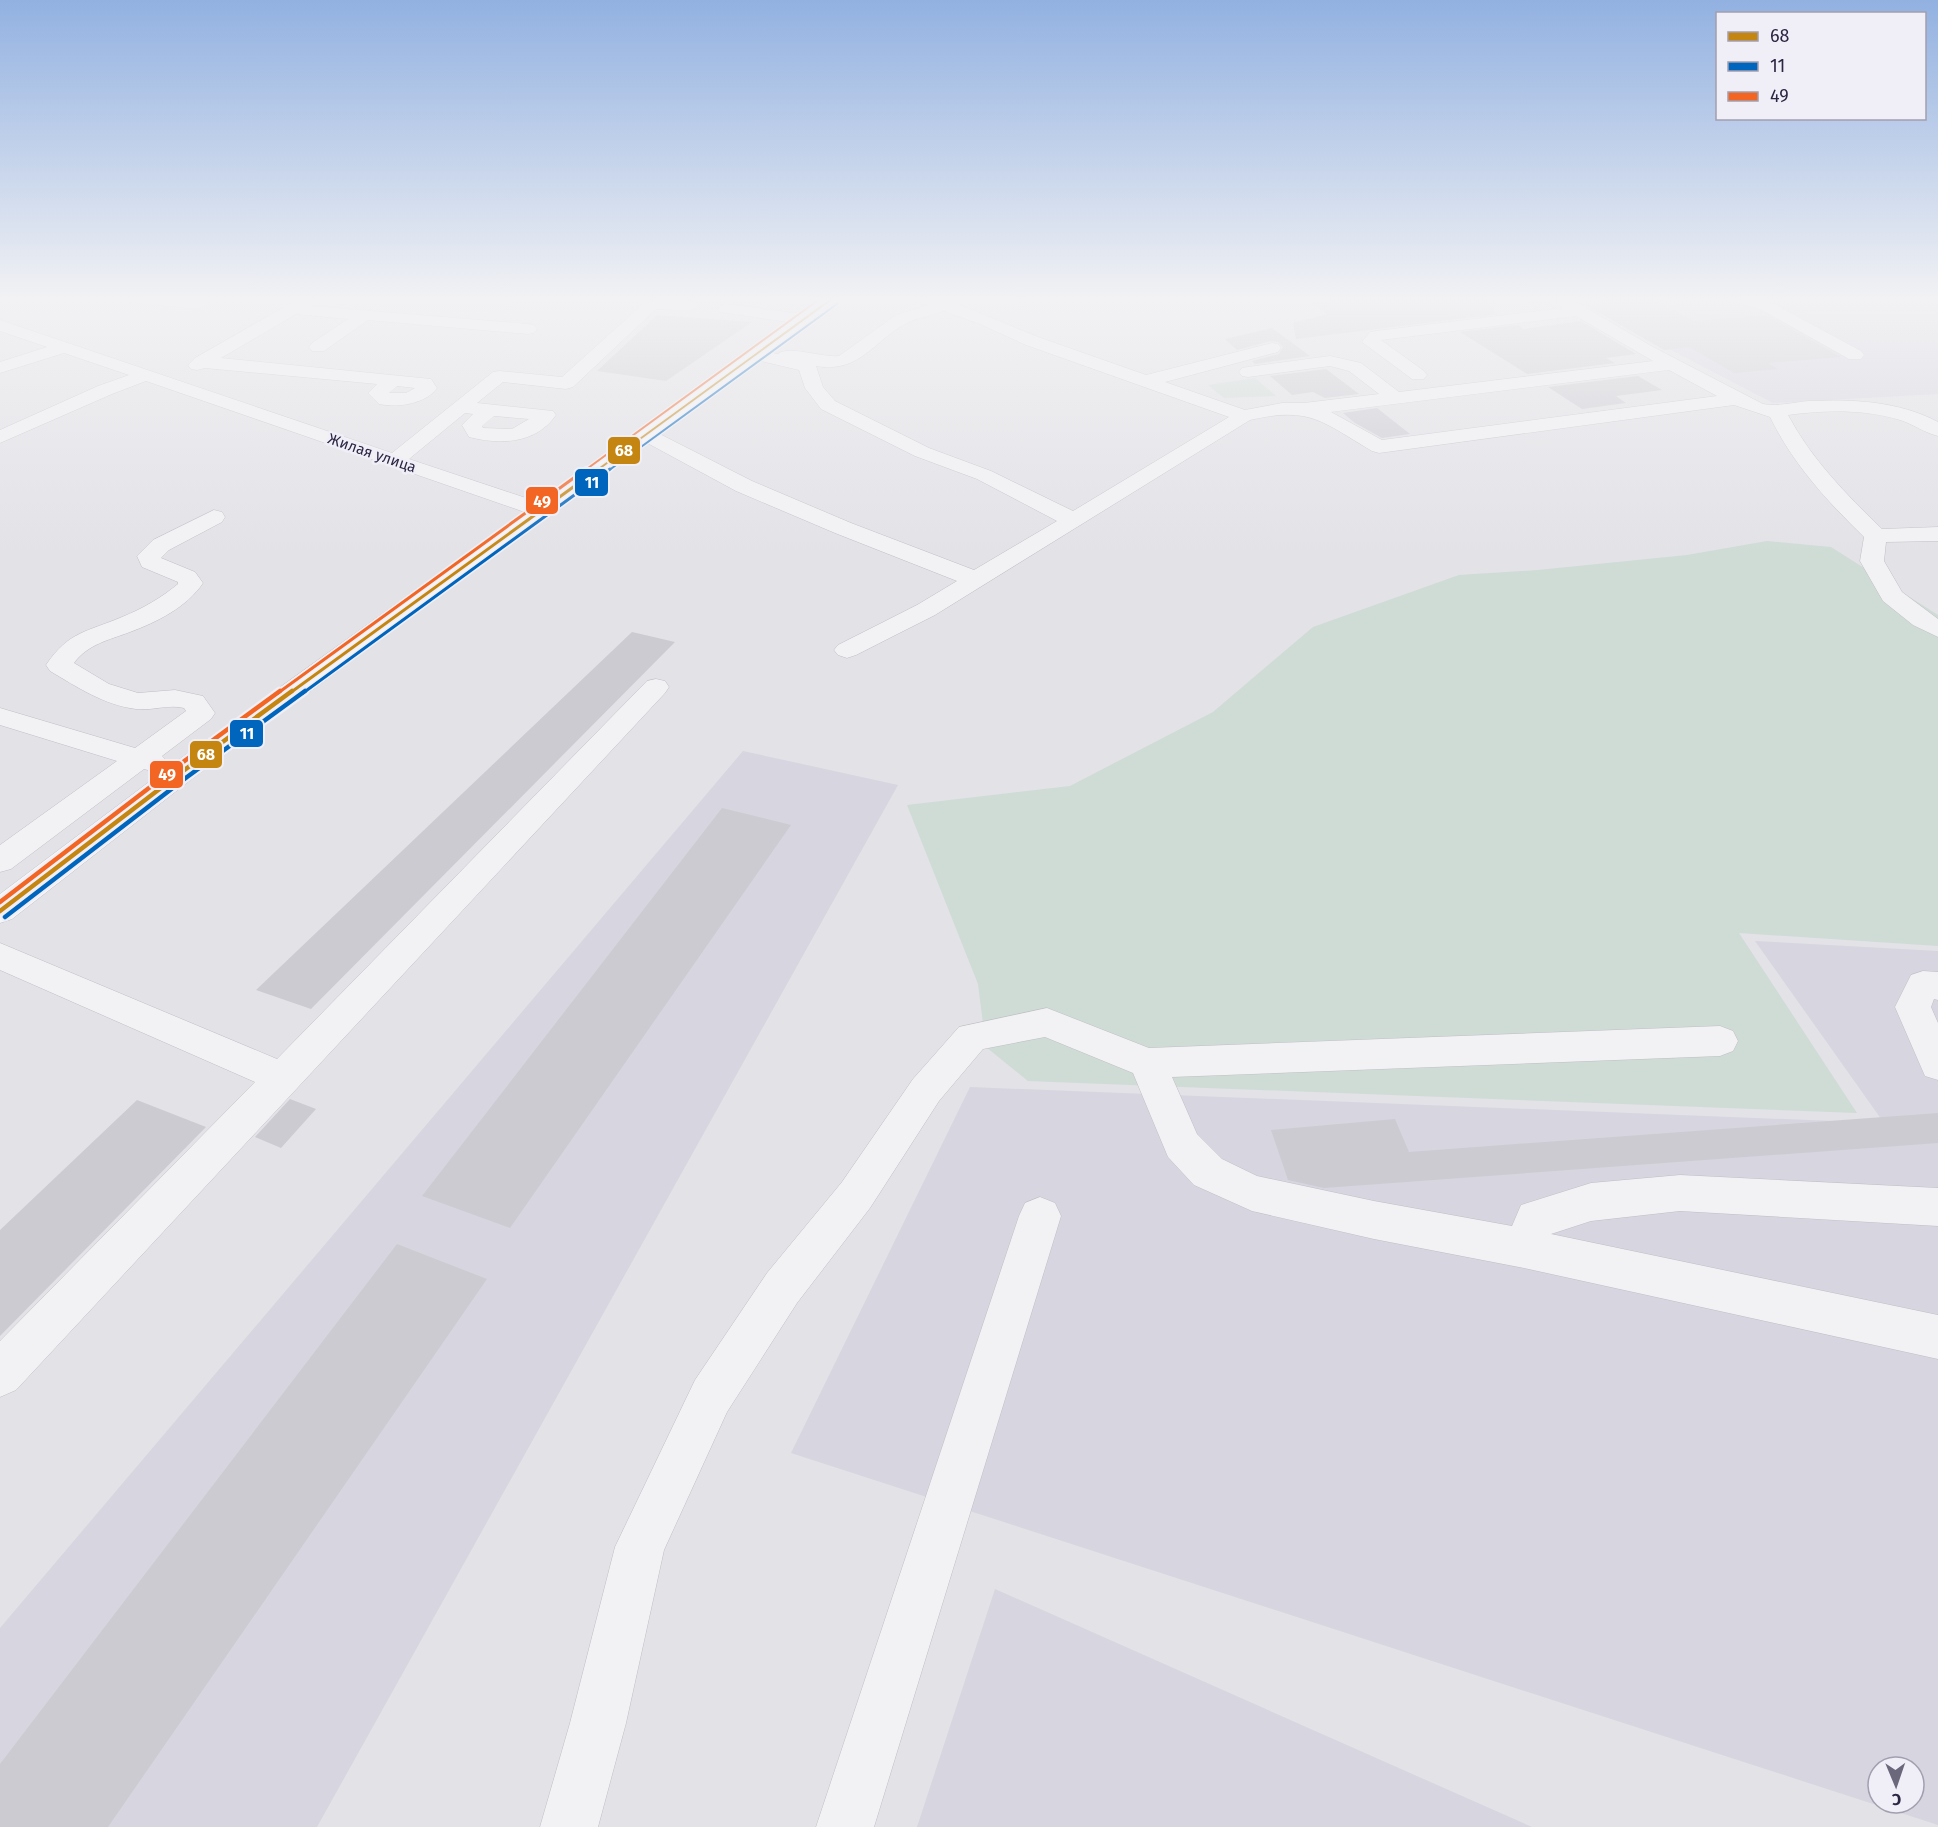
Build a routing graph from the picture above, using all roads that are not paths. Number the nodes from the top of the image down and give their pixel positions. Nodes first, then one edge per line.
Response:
1 (124, 383) edge
2 (171, 383) edge
3 (490, 383) edge
4 (714, 383) edge
5 (812, 383) edge
6 (1152, 383) edge
7 (1376, 383) edge
8 (1516, 383) edge
9 (1709, 383) edge
10 (1395, 398) junction
11 (1738, 399) junction
12 (1927, 401) dead end
13 (461, 407) junction
14 (1303, 409) junction
15 (1872, 409) junction
16 (489, 410) dead end
17 (1777, 412) junction
18 (1244, 416) junction
19 (1938, 430) edge
20 (645, 434) junction
21 (0, 437) edge
22 (395, 460) junction
23 (539, 510) junction
24 (214, 517) dead end
25 (1073, 520) junction
26 (1938, 534) edge
27 (1876, 536) junction
28 (975, 579) junction
29 (1938, 629) edge
30 (847, 650) dead end
31 (656, 687) dead end
32 (0, 717) edge
33 (141, 759) junction
34 (183, 771) junction
35 (0, 861) edge
36 (0, 911) edge
37 (0, 956) edge
38 (1938, 986) edge
39 (1720, 1041) dead end
40 (1147, 1063) junction
41 (1938, 1065) edge
42 (283, 1078) junction
43 (1938, 1207) edge
44 (1040, 1216) dead end
45 (1524, 1248) junction
46 (1938, 1337) edge
47 (0, 1374) edge
48 (569, 1827) edge
49 (845, 1827) edge

1 - 21 street
2 - 22 street, Жилая улица
3 - 13 street
4 - 20 main road
5 - 25 street
6 - 18 street
7 - 10 street
8 - 10 street
9 - 11 street
10 - 14 street
11 - 14 street
11 - 17 street
12 - 15 street
13 - 16 street
13 - 22 street
14 - 18 street
15 - 17 street
15 - 19 street
17 - 27 street
18 - 25 street
20 - 23 main road
20 - 28 street
22 - 23 street, Жилая улица
23 - 34 main road
24 - 33 street
25 - 28 street
26 - 27 street
27 - 29 street
28 - 30 street
31 - 42 street
32 - 33 street
33 - 34 street
33 - 35 street
34 - 36 main road
37 - 42 street
38 - 41 street
39 - 40 street
40 - 45 street
40 - 48 street
42 - 47 street
43 - 45 street
44 - 49 street
45 - 46 street

